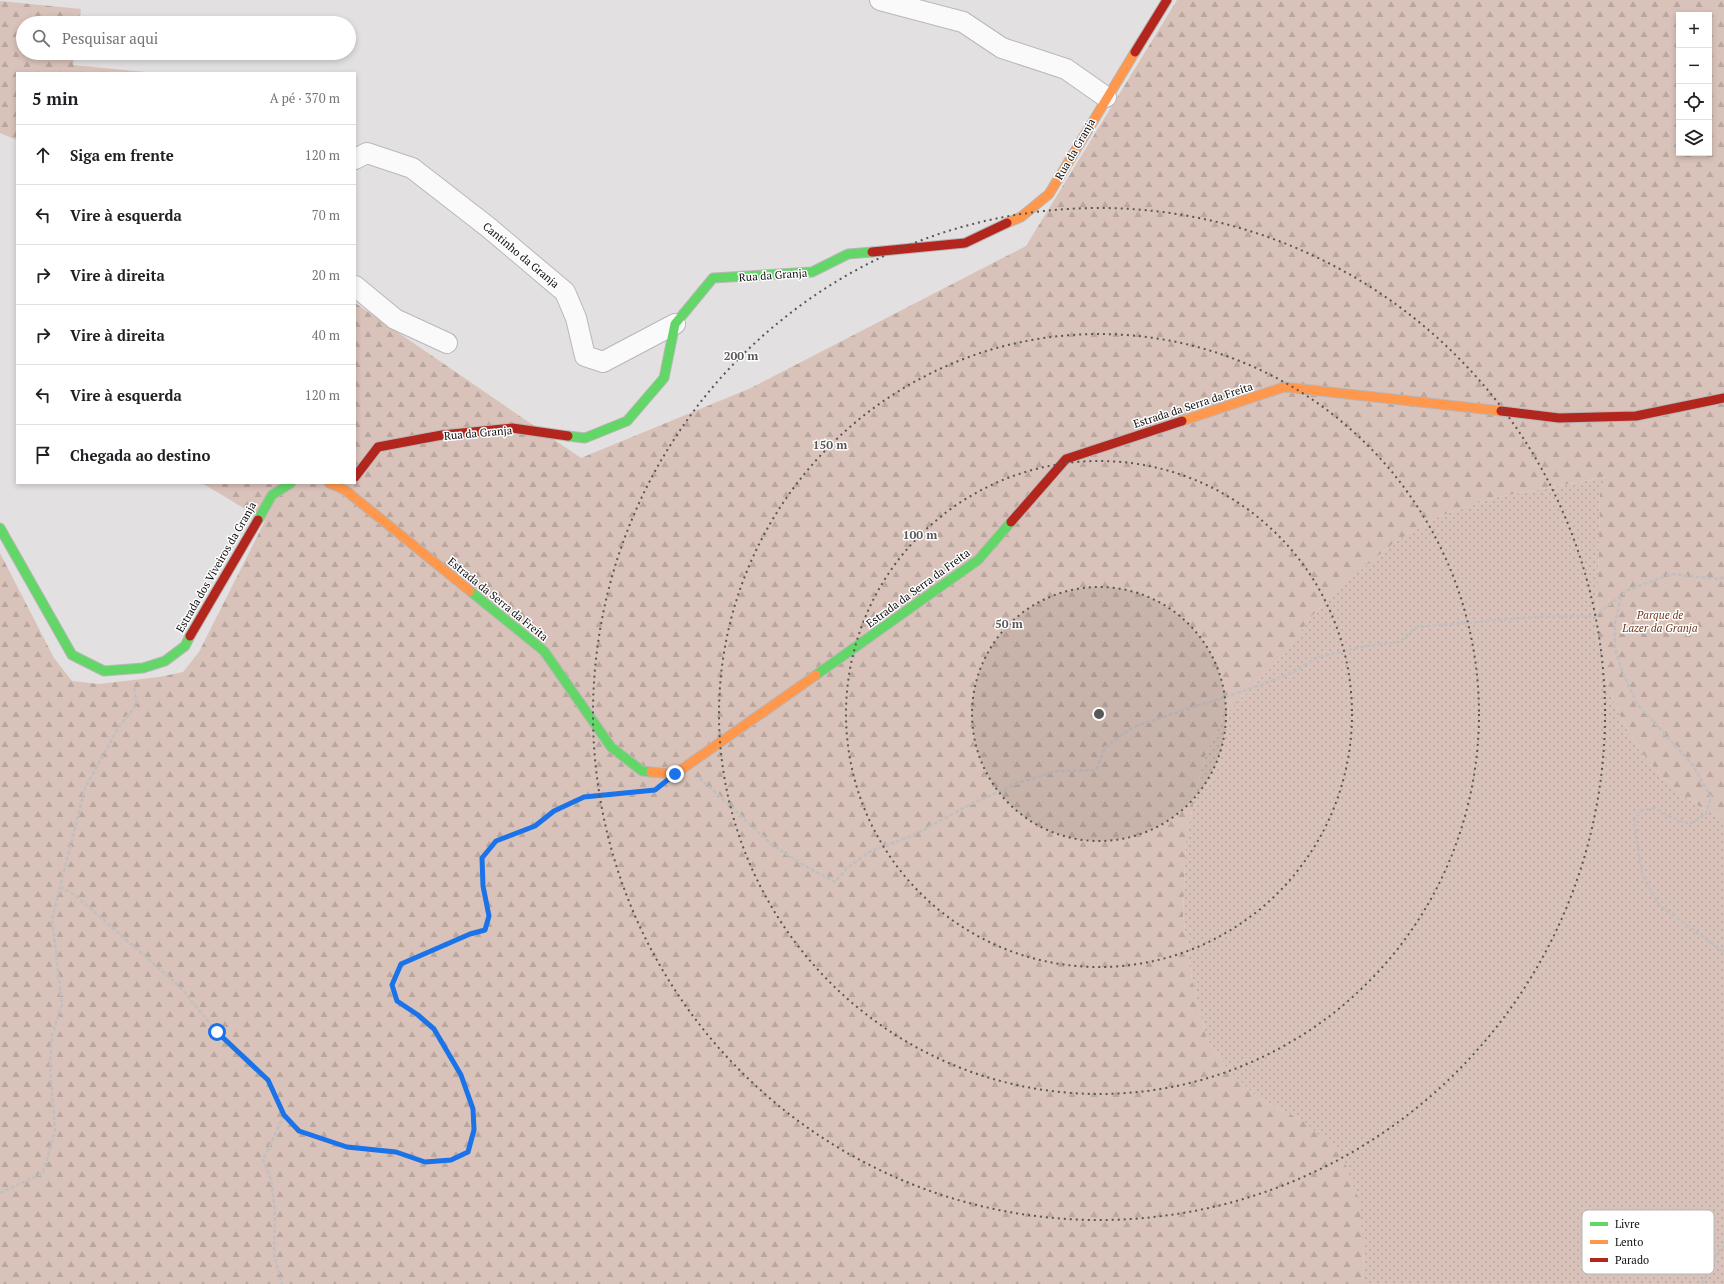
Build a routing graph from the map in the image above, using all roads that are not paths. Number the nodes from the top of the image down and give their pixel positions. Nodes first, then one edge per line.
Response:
1 (880, 0) edge
2 (1167, 0) edge
3 (1106, 97) junction
4 (356, 158) edge
5 (356, 287) edge
6 (675, 324) junction
7 (448, 343) dead end
8 (1724, 398) edge
9 (356, 471) edge
10 (289, 484) edge
11 (346, 484) edge
12 (0, 528) edge

1 - 3 street
2 - 3 street, Rua da Granja
3 - 6 street, Rua da Granja
4 - 6 street, Cantinho da Granja
5 - 7 street
6 - 9 street, Rua da Granja
8 - 11 street, Estrada da Serra da Freita
10 - 12 street, Estrada dos Viveiros da Granja

